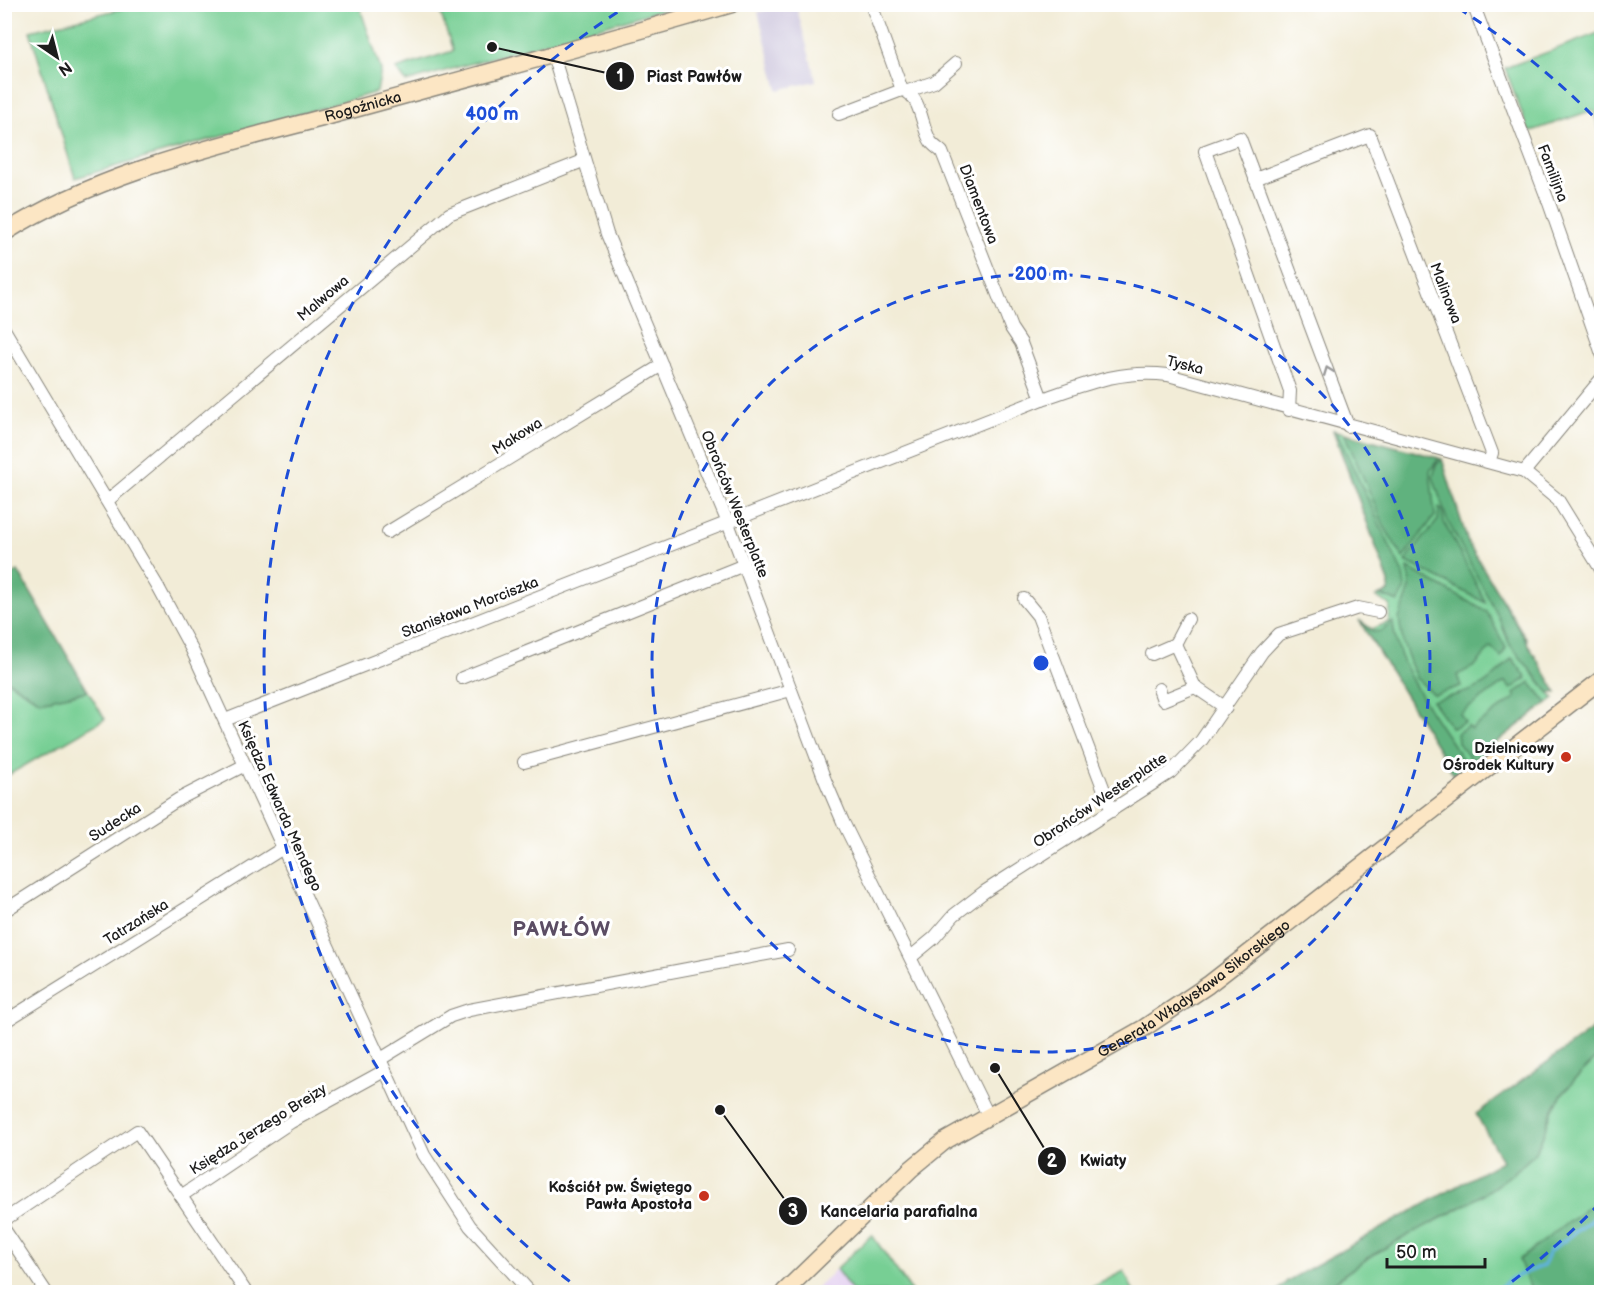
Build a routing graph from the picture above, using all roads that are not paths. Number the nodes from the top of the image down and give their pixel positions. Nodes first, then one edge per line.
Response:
1 (732, 4) edge
2 (871, 4) edge
3 (1473, 4) edge
4 (553, 54) junction
5 (956, 63) dead end
6 (905, 91) junction
7 (838, 114) dead end
8 (583, 161) junction
9 (1255, 179) junction
10 (4, 233) edge
11 (4, 329) edge
12 (1602, 354) edge
13 (662, 365) junction
14 (1602, 378) edge
15 (1042, 399) junction
16 (1289, 410) junction
17 (1348, 426) junction
18 (1489, 462) junction
19 (1524, 472) junction
20 (107, 501) junction
21 (728, 523) junction
22 (388, 532) dead end
23 (744, 565) junction
24 (1602, 571) edge
25 (1024, 599) dead end
26 (1378, 612) dead end
27 (1188, 620) dead end
28 (1175, 644) junction
29 (1152, 654) dead end
30 (462, 678) dead end
31 (1602, 679) edge
32 (1195, 687) junction
33 (1159, 689) dead end
34 (791, 690) junction
35 (1226, 708) junction
36 (225, 720) junction
37 (524, 762) dead end
38 (245, 765) junction
39 (1112, 811) junction
40 (283, 848) junction
41 (4, 911) edge
42 (788, 950) dead end
43 (911, 957) junction
44 (4, 1022) edge
45 (382, 1066) junction
46 (988, 1115) junction
47 (181, 1196) junction
48 (4, 1220) edge
49 (4, 1229) edge
50 (46, 1293) edge
51 (246, 1293) edge
52 (530, 1293) edge
53 (784, 1293) edge

1 - 4 street, Rogoźnicka
2 - 6 street, Diamentowa
3 - 12 street, Familijna
4 - 8 street, Obrońców Westerplatte
4 - 10 street, Rogoźnicka
5 - 6 street
6 - 7 street
6 - 15 street, Diamentowa
8 - 13 street, Obrońców Westerplatte
8 - 20 street, Malwowa
9 - 16 street
17 -> 9 street
9 - 18 street, Malinowa
11 - 20 street, Księdza Edwarda Mendego
13 - 21 street, Obrońców Westerplatte
13 - 22 street, Makowa
14 - 19 street
15 - 16 street, Tyska
15 - 21 street, Tyska
16 - 17 street, Tyska
17 - 18 street, Tyska
18 - 19 street, Tyska
19 - 24 street, Tyska
20 - 36 street, Księdza Edwarda Mendego
21 - 23 street, Obrońców Westerplatte
21 - 36 street, Stanisława Morciszka
23 - 30 street
23 - 34 street, Obrońców Westerplatte
25 - 39 street
26 - 35 street, Obrońców Westerplatte
27 - 28 street
28 - 29 street
28 - 32 street
31 - 46 street, Generała Władysława Sikorskiego
32 - 33 street
32 - 35 street
34 - 37 street
34 - 43 street, Obrońców Westerplatte
35 - 39 street, Obrońców Westerplatte
36 - 38 street, Księdza Edwarda Mendego
38 - 40 street, Księdza Edwarda Mendego
38 - 41 street, Sudecka
39 - 43 street, Obrońców Westerplatte
40 - 44 street, Tatrzańska
40 - 45 street, Księdza Edwarda Mendego
42 - 45 street, Księdza Jerzego Brejzy
43 - 46 street, Obrońców Westerplatte
45 - 47 street, Księdza Jerzego Brejzy
45 - 52 street, Księdza Edwarda Mendego
46 - 53 street, Generała Władysława Sikorskiego
47 - 48 street, Księdza Jerzego Brejzy
47 - 51 street, Księdza Jerzego Brejzy
49 - 50 street

